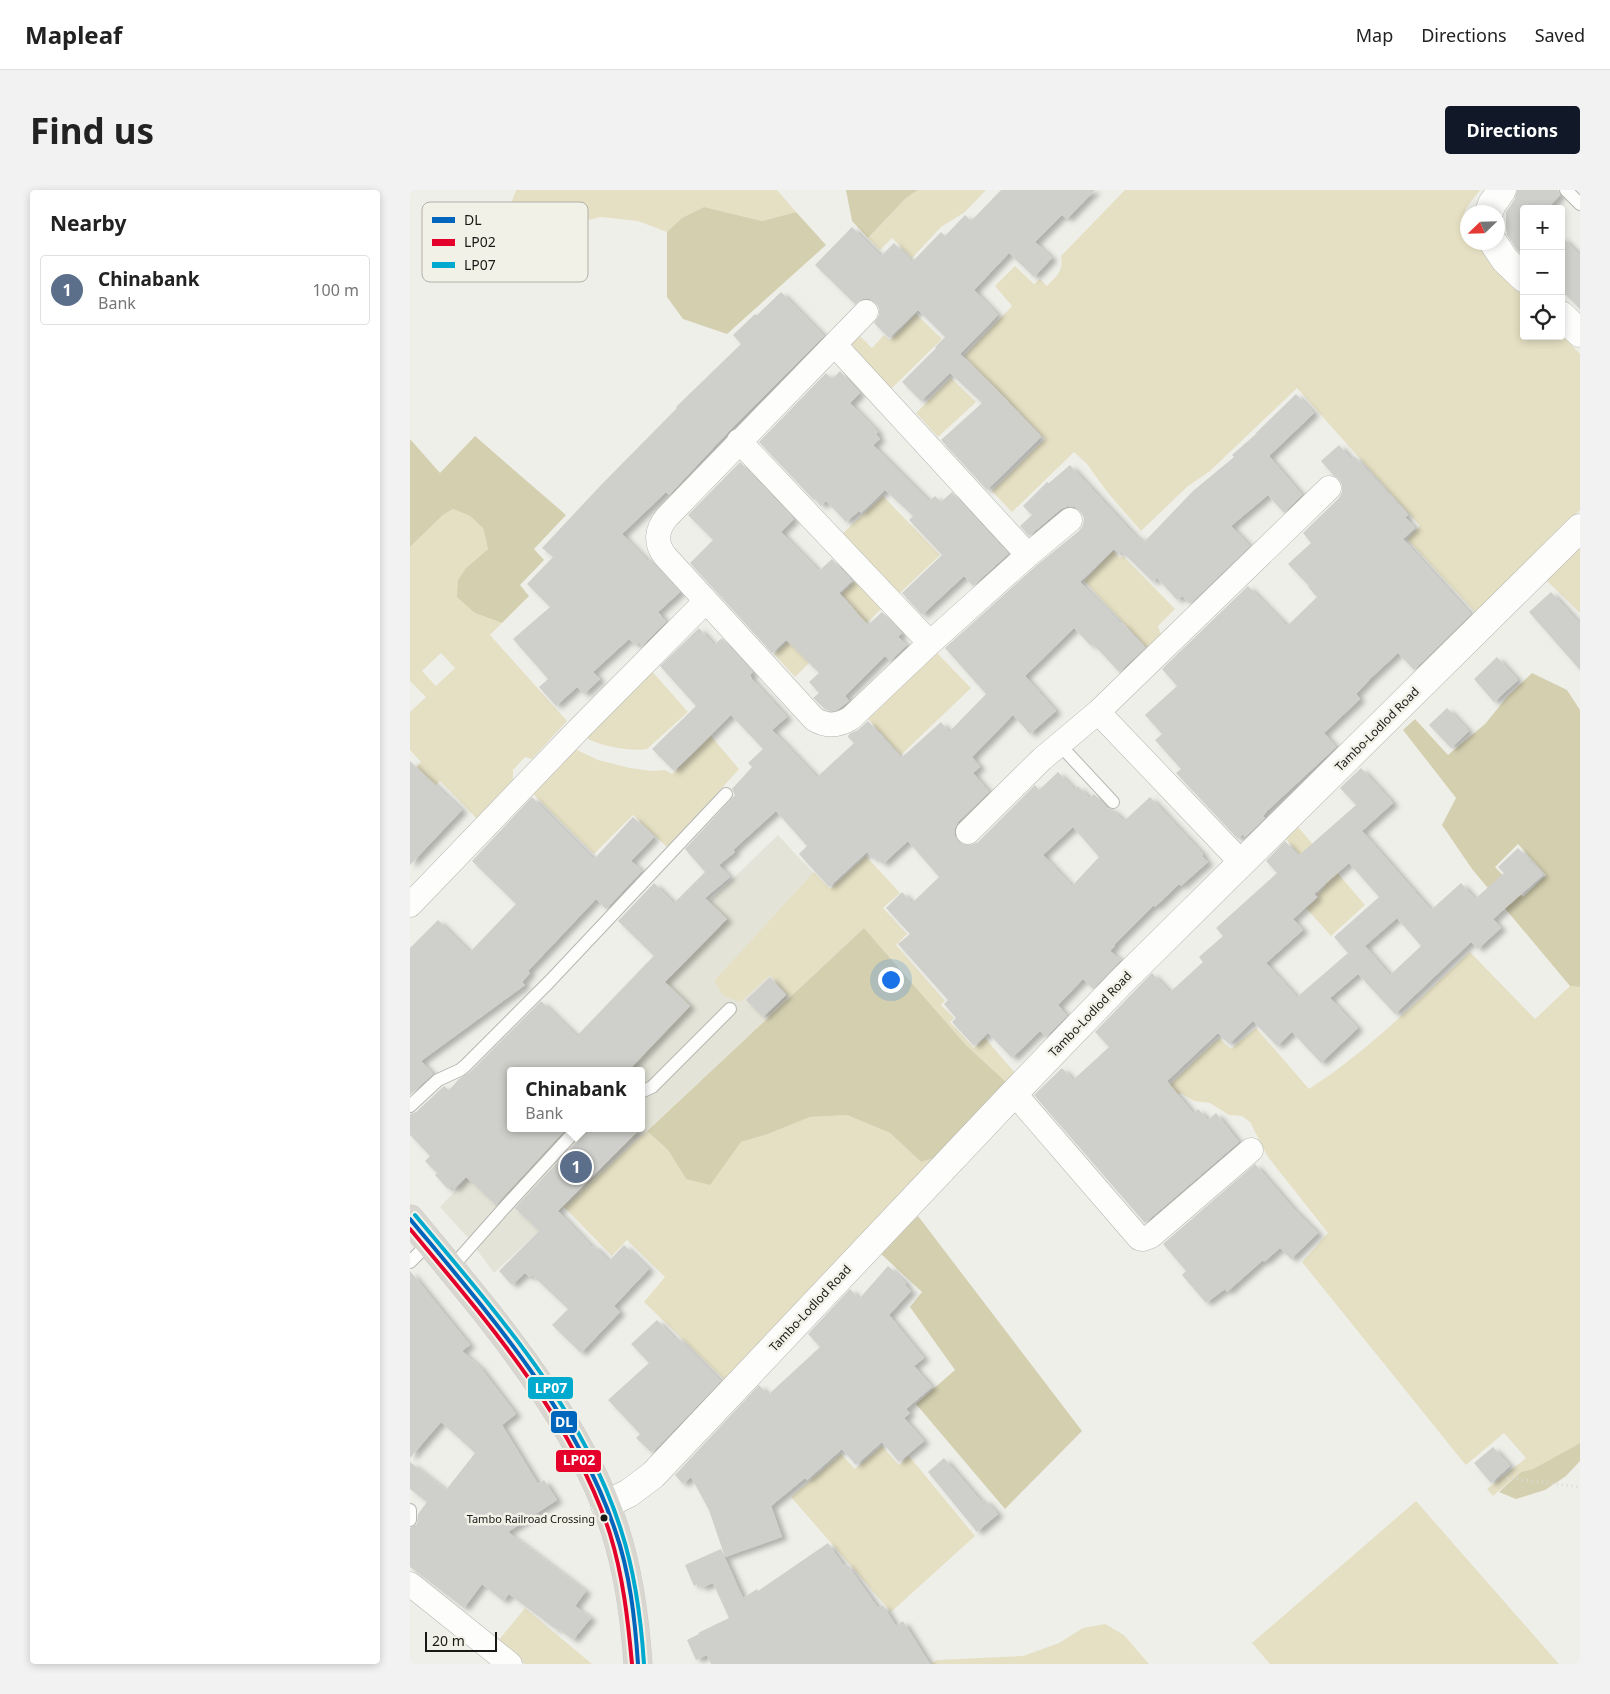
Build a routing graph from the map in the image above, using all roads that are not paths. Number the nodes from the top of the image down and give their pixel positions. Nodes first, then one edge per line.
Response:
1 (1502, 190) edge
2 (1566, 190) edge
3 (1580, 204) edge
4 (1492, 205) edge
5 (1498, 250) edge
6 (1520, 274) edge
7 (866, 312) dead end
8 (1565, 319) edge
9 (1580, 333) edge
10 (835, 345) junction
11 (739, 441) junction
12 (1329, 488) dead end
13 (1070, 520) dead end
14 (1580, 528) edge
15 (1028, 555) junction
16 (706, 601) junction
17 (930, 644) junction
18 (1098, 712) junction
19 (1058, 744) junction
20 (726, 794) dead end
21 (1113, 802) dead end
22 (968, 832) dead end
23 (1241, 862) junction
24 (410, 905) edge
25 (730, 1009) dead end
26 (645, 1090) edge
27 (1014, 1093) junction
28 (410, 1106) edge
29 (574, 1132) edge
30 (1252, 1150) dead end
31 (410, 1219) edge
32 (430, 1242) junction
33 (410, 1262) edge
34 (451, 1268) junction
35 (606, 1505) junction
36 (410, 1510) edge
37 (410, 1520) edge
38 (410, 1584) edge
39 (510, 1664) edge
40 (638, 1664) edge

1 - 4 street
2 - 3 lane
5 - 6 street
7 - 10 street
8 - 9 street
10 - 11 street
10 - 15 street
11 - 16 street
11 - 17 street
12 - 18 street
13 - 15 street
14 - 23 street, Tambo-Lodlod Road
15 - 17 street
16 - 17 street
16 - 24 street
18 - 19 street
18 - 23 street
19 - 21 lane
19 - 22 street
20 - 28 lane
23 - 27 street, Tambo-Lodlod Road
25 - 26 lane
27 - 30 street
27 - 35 street, Tambo-Lodlod Road
29 - 34 lane
31 - 32 highway
32 - 33 lane
32 - 34 highway
34 - 35 highway
35 - 40 highway
36 - 37 lane
38 - 39 street

